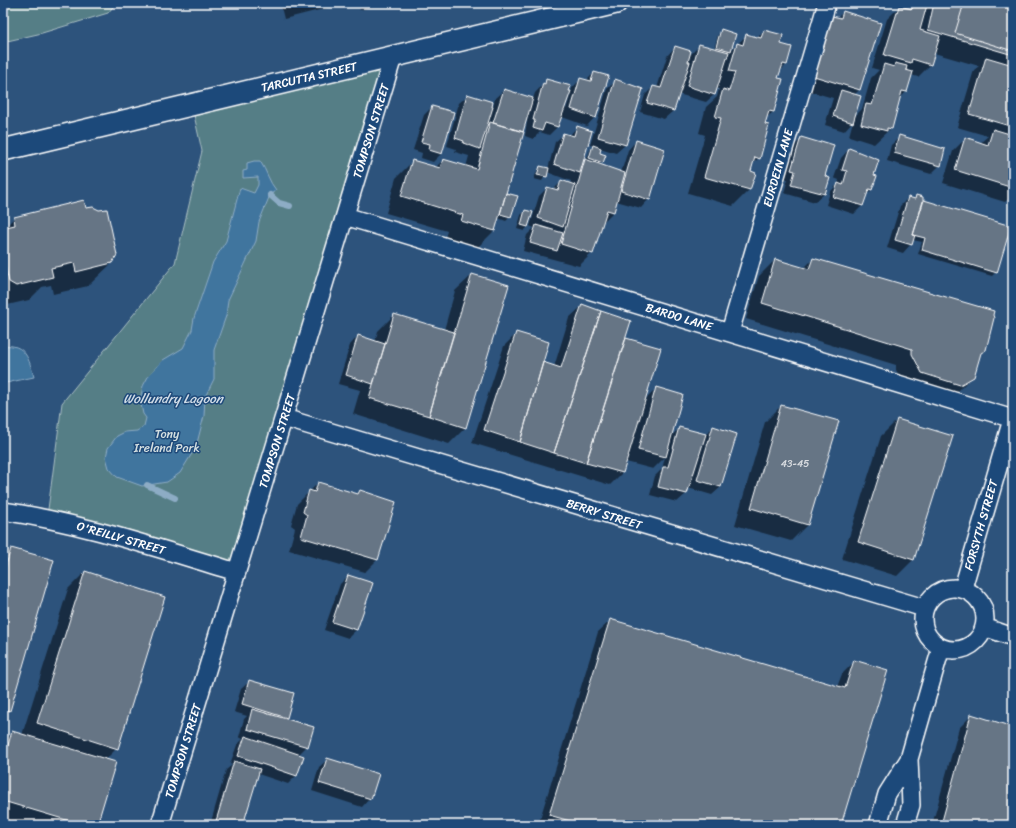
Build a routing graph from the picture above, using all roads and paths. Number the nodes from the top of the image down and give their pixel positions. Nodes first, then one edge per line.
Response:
1 (616, 3) edge
2 (827, 3) edge
3 (393, 57) junction
4 (3, 150) edge
5 (345, 216) junction
6 (730, 332) junction
7 (284, 418) junction
8 (1013, 418) edge
9 (3, 511) edge
10 (237, 572) junction
11 (963, 588) junction
12 (924, 608) junction
13 (984, 627) junction
14 (1013, 637) edge
15 (941, 648) junction
16 (909, 759) junction
17 (160, 825) edge
18 (878, 825) edge
19 (905, 825) edge

1 - 3 street, TARCUTTA STREET
2 - 6 street, EURDEIN LANE
3 - 4 street, TARCUTTA STREET
3 - 5 street, TOMPSON STREET
5 - 6 street, BARDO LANE
5 - 7 street, TOMPSON STREET
6 - 8 street, BARDO LANE
7 - 10 street, TOMPSON STREET
7 - 12 street, BERRY STREET
8 - 11 street, FORSYTH STREET
9 - 10 street, O'REILLY STREET
10 - 17 street, TOMPSON STREET
11 - 12 street
11 - 13 street
12 - 15 street
13 - 14 street
13 - 15 street
15 - 16 street
16 - 18 street
16 - 19 street

